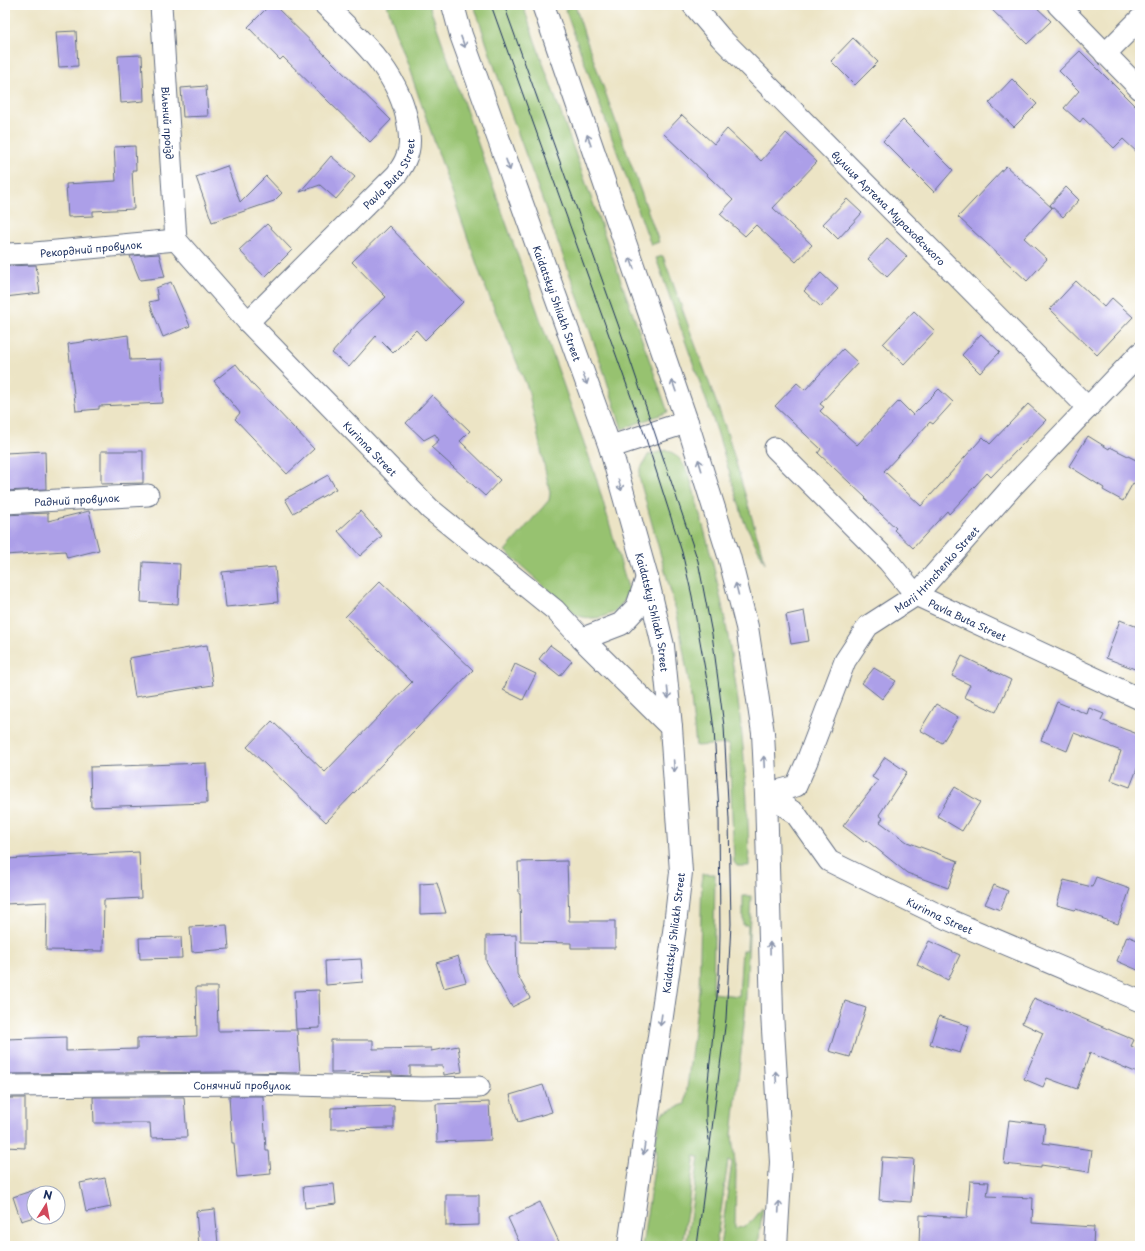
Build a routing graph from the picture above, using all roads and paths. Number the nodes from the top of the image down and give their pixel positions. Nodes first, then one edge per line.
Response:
1 (161, 5) edge
2 (325, 5) edge
3 (453, 5) edge
4 (543, 5) edge
5 (693, 5) edge
6 (1058, 5) edge
7 (1140, 18) edge
8 (1105, 54) junction
9 (1140, 89) edge
10 (176, 240) junction
11 (5, 254) edge
12 (248, 322) junction
13 (1140, 353) edge
14 (1088, 408) junction
15 (687, 422) junction
16 (610, 447) junction
17 (775, 448) dead end
18 (148, 495) dead end
19 (5, 503) edge
20 (647, 578) junction
21 (916, 595) junction
22 (582, 639) junction
23 (1140, 699) edge
24 (671, 727) junction
25 (766, 794) junction
26 (1140, 1001) edge
27 (5, 1086) edge
28 (479, 1086) dead end
29 (629, 1246) edge
30 (776, 1246) edge

1 - 10 street, Вільний проїзд
2 - 12 street, Pavla Buta Street
3 -> 16 highway, Kaidatskyi Shliakh Street
15 -> 4 highway
5 - 14 street, вулиця Артема Мураховського
6 - 8 street
7 - 8 street
8 - 9 street
10 - 11 street, Рекордний провулок
10 - 12 street, Kurinna Street
12 - 22 street, Kurinna Street
13 - 14 street, Marii Hrinchenko Street
14 - 21 street, Marii Hrinchenko Street
15 - 16 highway
25 -> 15 highway
16 -> 20 highway, Kaidatskyi Shliakh Street
17 - 21 street, Pavla Buta Street
18 - 19 street, Радний провулок
20 - 22 highway
20 -> 24 highway, Kaidatskyi Shliakh Street
21 - 23 street, Pavla Buta Street
21 - 25 street, Marii Hrinchenko Street
22 - 24 highway
24 -> 29 highway, Kaidatskyi Shliakh Street
25 - 26 street, Kurinna Street
30 -> 25 highway
27 - 28 street, Сонячний провулок

